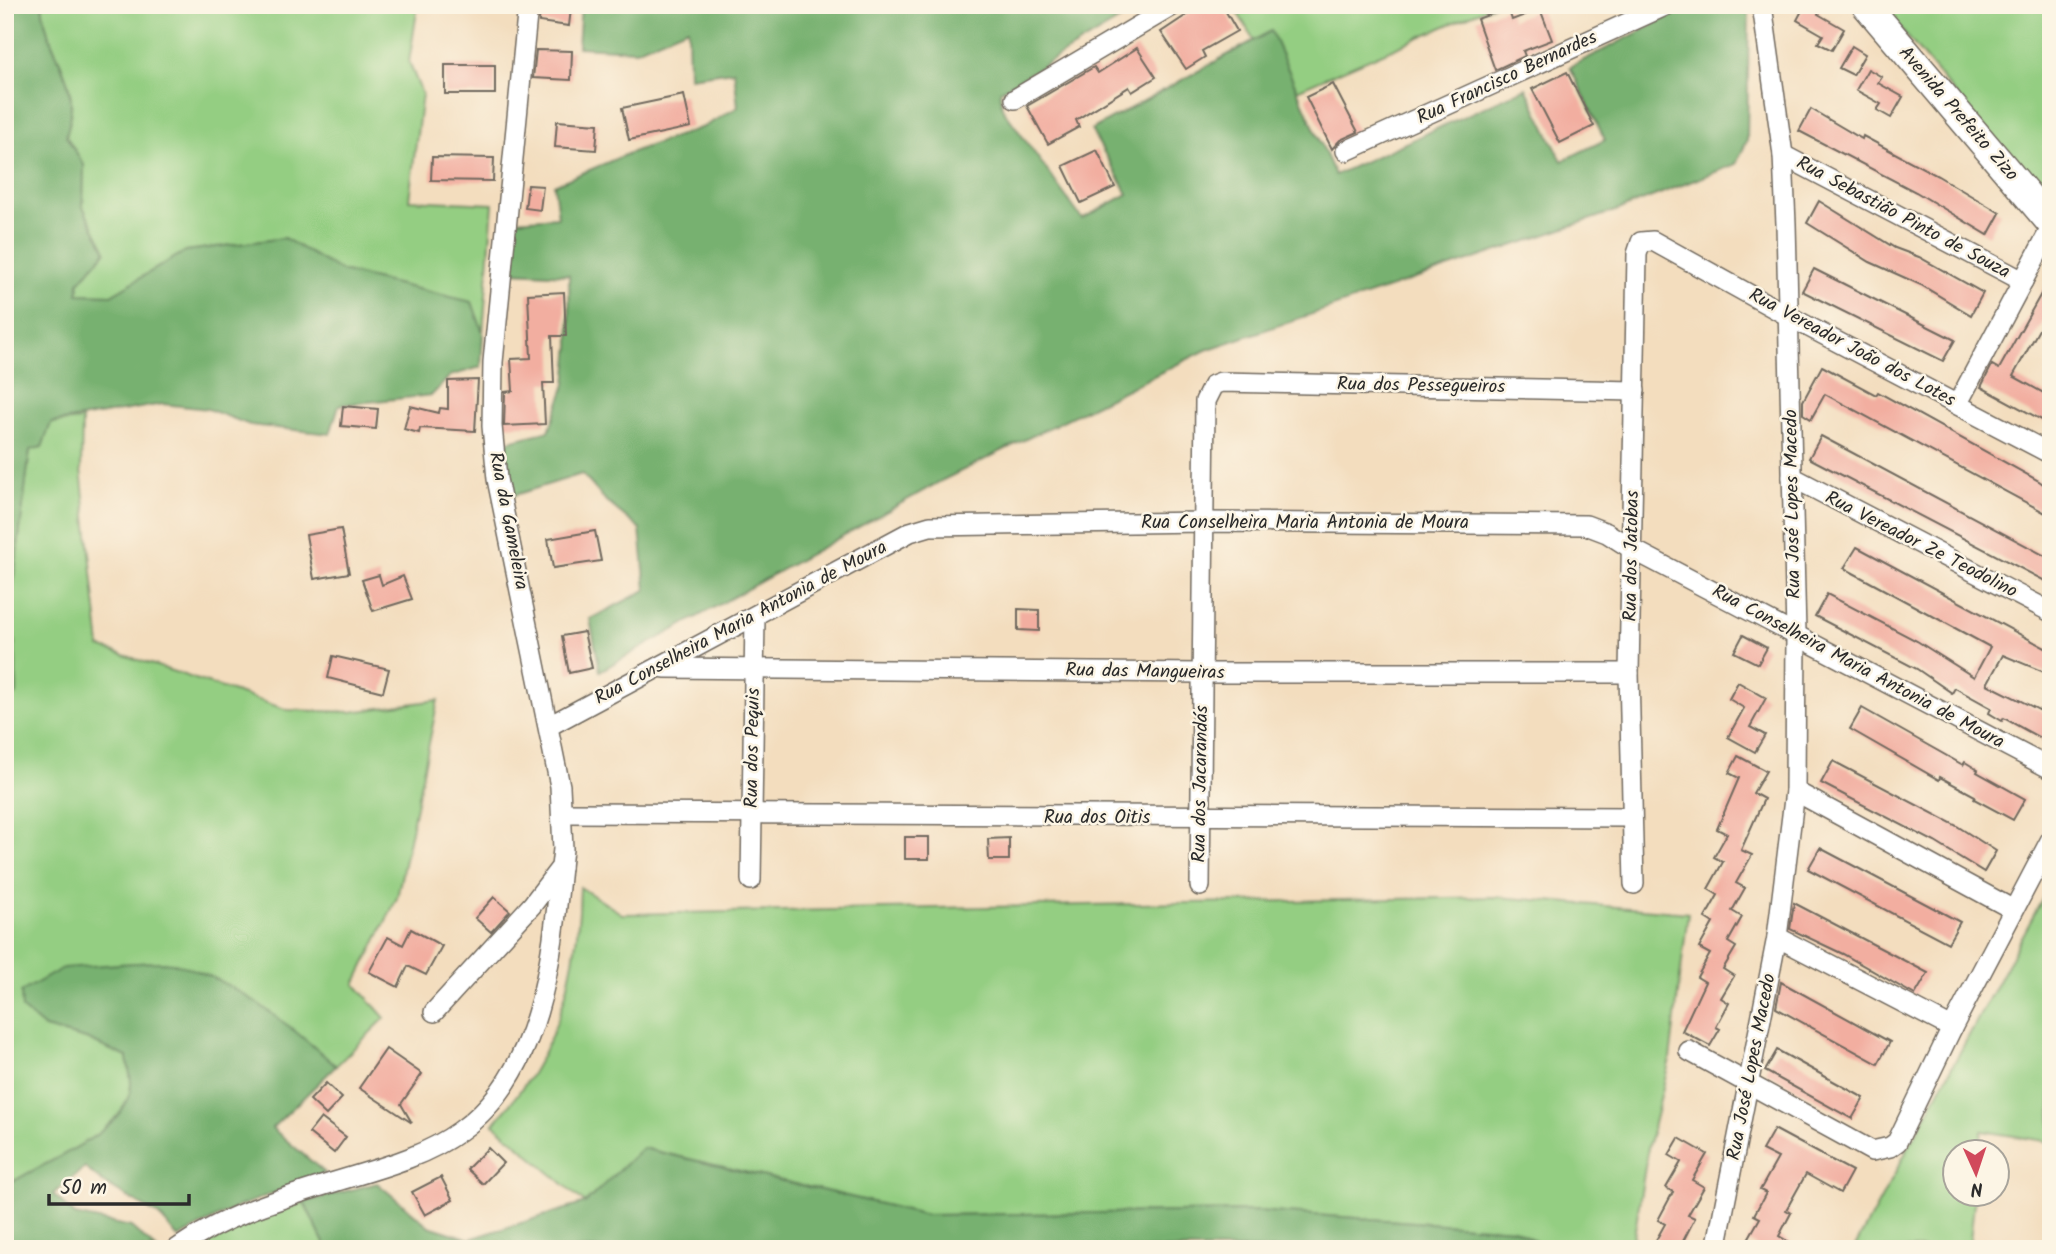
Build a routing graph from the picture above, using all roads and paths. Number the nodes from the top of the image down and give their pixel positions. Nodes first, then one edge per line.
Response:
1 (528, 5) edge
2 (1174, 5) edge
3 (1667, 5) edge
4 (1762, 5) edge
5 (1866, 5) edge
6 (1015, 99) dead end
7 (1346, 151) dead end
8 (1783, 155) junction
9 (2051, 226) edge
10 (1653, 241) joint
11 (2023, 281) junction
12 (1790, 317) junction
13 (1210, 388) joint
14 (1635, 391) junction
15 (1958, 404) junction
16 (2051, 454) edge
17 (1792, 477) junction
18 (1204, 522) junction
19 (1632, 549) junction
20 (2051, 612) edge
21 (755, 617) junction
22 (1796, 633) junction
23 (754, 667) junction
24 (660, 668) junction
25 (1202, 673) junction
26 (1629, 673) junction
27 (549, 726) junction
28 (2051, 769) edge
29 (1795, 791) junction
30 (562, 813) junction
31 (752, 816) junction
32 (1632, 817) junction
33 (1200, 818) junction
34 (2051, 839) edge
35 (561, 867) junction
36 (751, 880) dead end
37 (1634, 884) dead end
38 (1200, 886) dead end
39 (2012, 909) junction
40 (1777, 937) junction
41 (434, 1012) dead end
42 (1952, 1028) junction
43 (1689, 1051) dead end
44 (1748, 1086) junction
45 (177, 1249) edge
46 (1716, 1249) edge

1 - 27 street, Rua da Gameleira
2 - 6 street
3 - 7 street, Rua Francisco Bernardes
4 - 8 street, Rua José Lopes Macedo
5 - 9 main road, Avenida Prefeito Zizo
8 - 11 street, Rua Sebastião Pinto de Souza
8 - 12 street, Rua José Lopes Macedo
9 - 11 street
10 - 12 street, Rua Vereador João dos Lotes
10 - 14 street, Rua dos Jatobas
11 - 15 street
12 - 15 street, Rua Vereador João dos Lotes
12 - 17 street, Rua José Lopes Macedo
13 - 14 street, Rua dos Pessegueiros
13 - 18 street, Rua dos Jacarandás
14 - 19 street, Rua dos Jatobas
15 - 16 street, Rua Vereador João dos Lotes
17 - 20 street, Rua Vereador Ze Teodolino
17 - 22 street, Rua José Lopes Macedo
18 - 19 street, Rua Conselheira Maria Antonia de Moura
18 - 21 street, Rua Conselheira Maria Antonia de Moura
18 - 25 street, Rua dos Jacarandás
19 - 22 street, Rua Conselheira Maria Antonia de Moura
19 - 26 street, Rua dos Jatobas
21 - 23 street, Rua dos Pequis
21 - 24 street, Rua Conselheira Maria Antonia de Moura
22 - 28 street, Rua Conselheira Maria Antonia de Moura
22 - 29 street, Rua José Lopes Macedo
23 - 24 street, Rua das Mangueiras
23 - 25 street, Rua das Mangueiras
23 - 31 street, Rua dos Pequis
24 - 27 street, Rua Conselheira Maria Antonia de Moura
25 - 26 street, Rua das Mangueiras
25 - 33 street, Rua dos Jacarandás
26 - 32 street, Rua dos Jatobas
27 - 30 street, Rua da Gameleira
29 - 39 street
29 - 40 street, Rua José Lopes Macedo
30 - 31 street, Rua dos Oitis
30 - 35 street, Rua da Gameleira
31 - 33 street, Rua dos Oitis
31 - 36 street, Rua dos Pequis
32 - 33 street, Rua dos Oitis
32 - 37 street, Rua dos Jatobas
33 - 38 street, Rua dos Jacarandás
34 - 39 street
35 - 41 street
35 - 45 street, Rua da Gameleira
39 - 42 street
40 - 42 street
40 - 44 street, Rua José Lopes Macedo
42 - 44 street
43 - 44 street
44 - 46 street, Rua José Lopes Macedo

